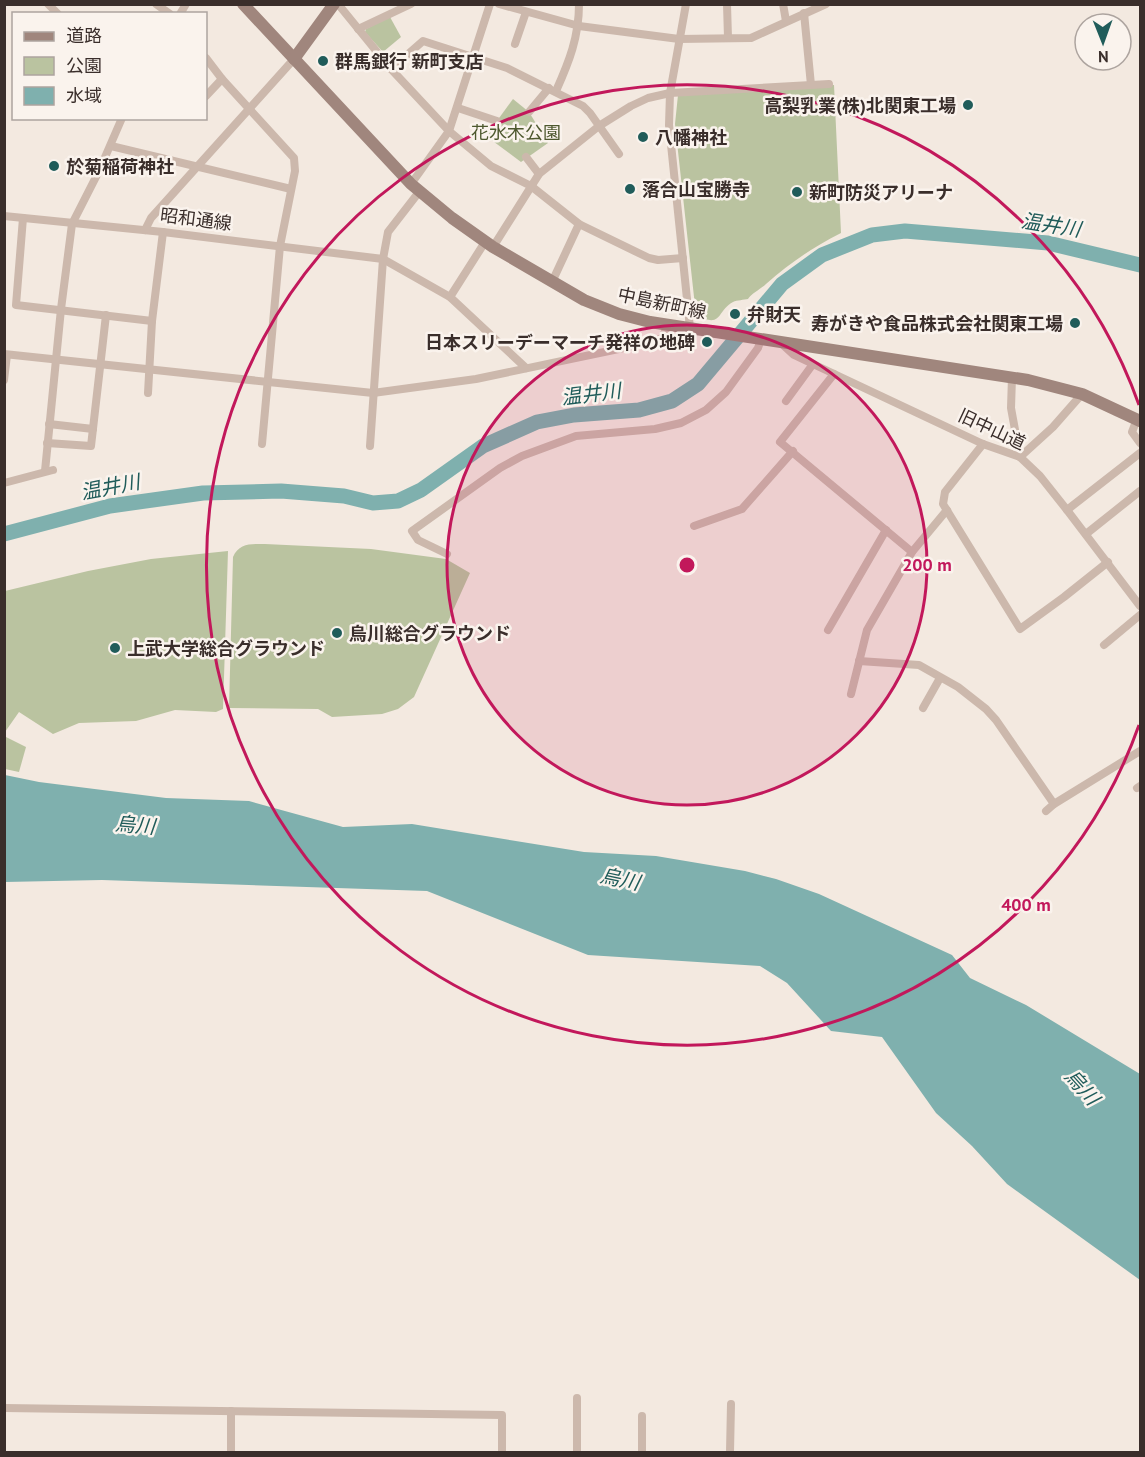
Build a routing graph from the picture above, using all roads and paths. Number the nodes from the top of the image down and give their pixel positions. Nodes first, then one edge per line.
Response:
1 (243, 4) edge
2 (334, 4) edge
3 (338, 4) edge
4 (411, 4) edge
5 (490, 4) edge
6 (499, 4) edge
7 (579, 4) edge
8 (686, 4) edge
9 (726, 4) edge
10 (783, 4) edge
11 (826, 4) edge
12 (526, 12) junction
13 (804, 14) junction
14 (786, 21) junction
15 (579, 26) junction
16 (358, 30) junction
17 (728, 38) junction
18 (679, 39) junction
19 (515, 44) dead end
20 (473, 56) junction
21 (294, 59) junction
22 (207, 64) edge
23 (390, 69) junction
24 (222, 79) junction
25 (830, 84) dead end
26 (811, 85) junction
27 (553, 90) junction
28 (670, 93) junction
29 (207, 95) edge
30 (458, 108) junction
31 (250, 109) junction
32 (529, 112) dead end
33 (121, 120) edge
34 (497, 121) dead end
35 (599, 126) junction
36 (449, 131) junction
37 (111, 146) junction
38 (619, 154) dead end
39 (526, 157) dead end
40 (198, 168) junction
41 (539, 174) junction
42 (531, 186) junction
43 (415, 188) junction
44 (291, 189) junction
45 (4, 216) edge
46 (23, 218) junction
47 (72, 224) junction
48 (579, 224) junction
49 (145, 230) junction
50 (163, 232) junction
51 (489, 245) junction
52 (280, 246) junction
53 (683, 258) junction
54 (383, 259) junction
55 (552, 282) junction
56 (450, 297) junction
57 (61, 309) junction
58 (106, 315) junction
59 (152, 321) junction
60 (668, 325) junction
61 (690, 328) junction
62 (758, 339) junction
63 (782, 344) junction
64 (6, 354) edge
65 (56, 360) junction
66 (100, 363) junction
67 (813, 364) junction
68 (526, 368) junction
69 (148, 370) junction
70 (834, 374) junction
71 (1012, 377) junction
72 (4, 380) edge
73 (268, 382) junction
74 (148, 393) dead end
75 (373, 393) junction
76 (1082, 394) junction
77 (786, 401) dead end
78 (1139, 420) edge
79 (50, 424) junction
80 (93, 429) junction
81 (47, 443) junction
82 (1140, 443) edge
83 (262, 444) dead end
84 (983, 444) junction
85 (370, 446) dead end
86 (793, 451) junction
87 (1140, 453) edge
88 (1020, 457) junction
89 (4, 483) edge
90 (1140, 491) edge
91 (947, 510) junction
92 (1067, 510) junction
93 (694, 526) dead end
94 (886, 530) junction
95 (1086, 534) junction
96 (912, 552) junction
97 (447, 554) dead end
98 (1108, 562) junction
99 (1140, 606) edge
100 (1140, 615) edge
101 (828, 630) dead end
102 (1104, 645) dead end
103 (859, 661) junction
104 (940, 678) junction
105 (851, 694) dead end
106 (923, 708) dead end
107 (1140, 751) edge
108 (1054, 804) junction
109 (1046, 811) dead end
110 (577, 1398) dead end
111 (731, 1404) dead end
112 (4, 1408) edge
113 (231, 1411) junction
114 (642, 1416) dead end
115 (231, 1452) edge
116 (502, 1452) edge
117 (577, 1452) edge
118 (642, 1452) edge
119 (730, 1452) edge

1 - 21 main road, 中島新町線
2 - 21 main road
3 - 16 street
4 - 16 street
5 - 20 street
6 - 12 street
7 - 15 street
8 - 18 street
9 - 17 street
10 - 14 street
11 - 13 street
12 - 15 street
12 - 19 street
13 - 14 street
13 - 26 street
14 - 17 street
15 - 18 street
15 - 27 street
16 - 23 street
17 - 18 street
18 - 28 street
20 - 23 street
20 - 27 street
20 - 30 street
21 - 31 street
21 - 43 main road, 中島新町線
22 - 24 street
23 - 36 street
24 - 29 street
24 - 31 street
25 - 26 street
26 - 28 street
27 - 32 street
27 - 35 street
28 - 35 street
28 - 53 street
30 - 34 street
30 - 36 street
31 - 40 street
31 - 44 street
33 - 37 street
35 - 38 street
35 - 41 street
36 - 42 street
36 - 43 street
37 - 40 street
37 - 47 street
39 - 41 street
40 - 44 street
40 - 49 street
41 - 42 street
42 - 48 street
42 - 51 street
43 - 51 main road, 中島新町線
43 - 54 street
44 - 52 street
45 - 46 street, 昭和通線
46 - 47 street, 昭和通線
46 - 57 street
47 - 49 street, 昭和通線
47 - 57 street
48 - 53 street
48 - 55 street
49 - 50 street, 昭和通線
50 - 52 street, 昭和通線
50 - 59 street
51 - 55 main road, 中島新町線
51 - 56 street
52 - 54 street, 昭和通線
52 - 73 street
53 - 61 street
54 - 56 street
54 - 75 street
55 - 60 main road, 中島新町線
56 - 68 street
57 - 58 street
57 - 65 street
58 - 59 street
58 - 66 street
59 - 69 street
60 - 61 main road, 中島新町線
60 - 68 street
61 - 62 main road, 中島新町線
62 - 63 main road, 中島新町線
62 - 97 street
63 - 67 street, 旧中山道
63 - 71 main road, 中島新町線
64 - 65 street
64 - 72 street
65 - 66 street
65 - 79 street
66 - 69 street
66 - 80 street
67 - 70 street, 旧中山道
67 - 77 street
68 - 75 street
69 - 73 street
69 - 74 street
70 - 84 street, 旧中山道
70 - 86 street
71 - 76 main road, 中島新町線
71 - 88 street
73 - 75 street
73 - 83 street
75 - 85 street
76 - 78 main road, 中島新町線
76 - 88 street
78 - 82 street
79 - 80 street
79 - 81 street
80 - 81 street
81 - 89 street
84 - 88 street, 旧中山道
84 - 91 street
86 - 93 street
86 - 94 street
87 - 92 street
88 - 92 street, 旧中山道
90 - 95 street
91 - 96 street
91 - 98 street
92 - 95 street, 旧中山道
94 - 96 street
94 - 101 street
95 - 98 street, 旧中山道
96 - 103 street
98 - 99 street, 旧中山道
100 - 102 street
103 - 104 street
103 - 105 street
104 - 106 street
104 - 108 street
107 - 108 street
108 - 109 street
110 - 117 street
111 - 119 street
112 - 113 street
113 - 115 street
113 - 116 street
114 - 118 street

